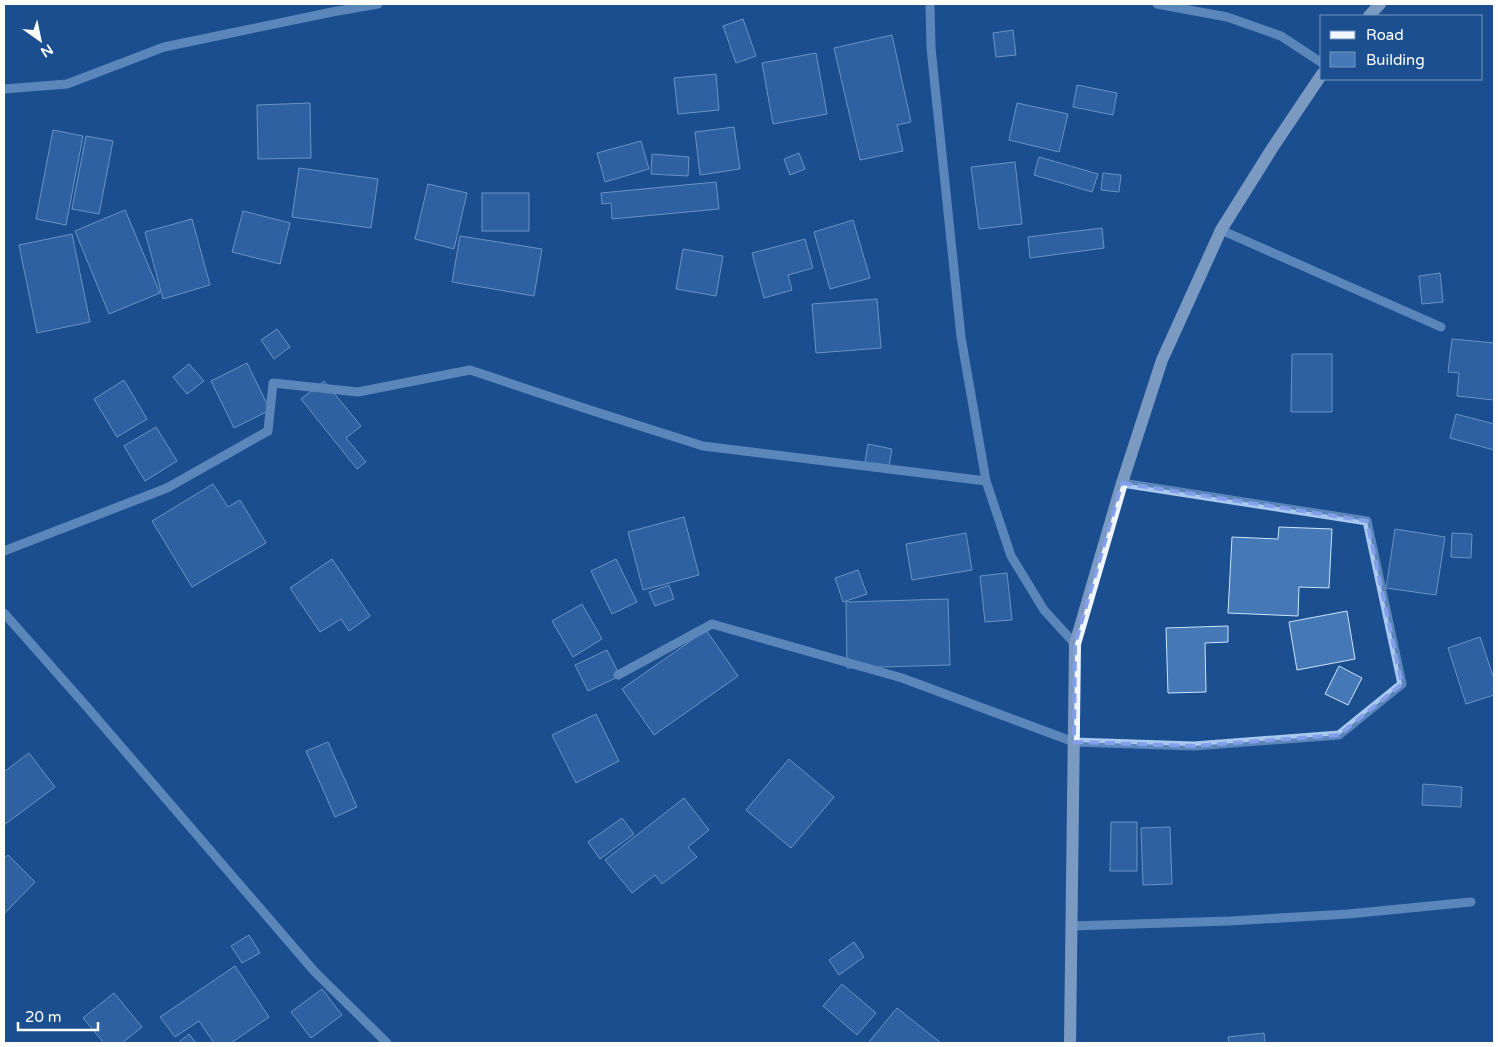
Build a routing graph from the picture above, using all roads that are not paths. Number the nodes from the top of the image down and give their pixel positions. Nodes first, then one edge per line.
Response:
1 (378, 4) edge
2 (930, 4) edge
3 (1157, 4) edge
4 (1380, 4) edge
5 (1370, 15) edge
6 (1320, 62) edge
7 (1320, 77) edge
8 (4, 89) edge
9 (1221, 230) junction
10 (1441, 327) dead end
11 (986, 481) junction
12 (1122, 483) junction
13 (4, 551) edge
14 (4, 613) edge
15 (1075, 644) junction
16 (618, 675) dead end
17 (1074, 742) junction
18 (1470, 902) dead end
19 (1070, 926) junction
20 (387, 1043) edge
21 (1070, 1043) edge

1 - 8 street
2 - 11 street
3 - 6 street
4 - 5 main road
7 - 9 main road
9 - 10 street
9 - 12 main road
11 - 13 street
11 - 15 street
12 - 15 main road
12 - 17 street
14 - 20 street
15 - 17 main road
16 - 17 street
17 - 19 main road
18 - 19 street
19 - 21 main road

